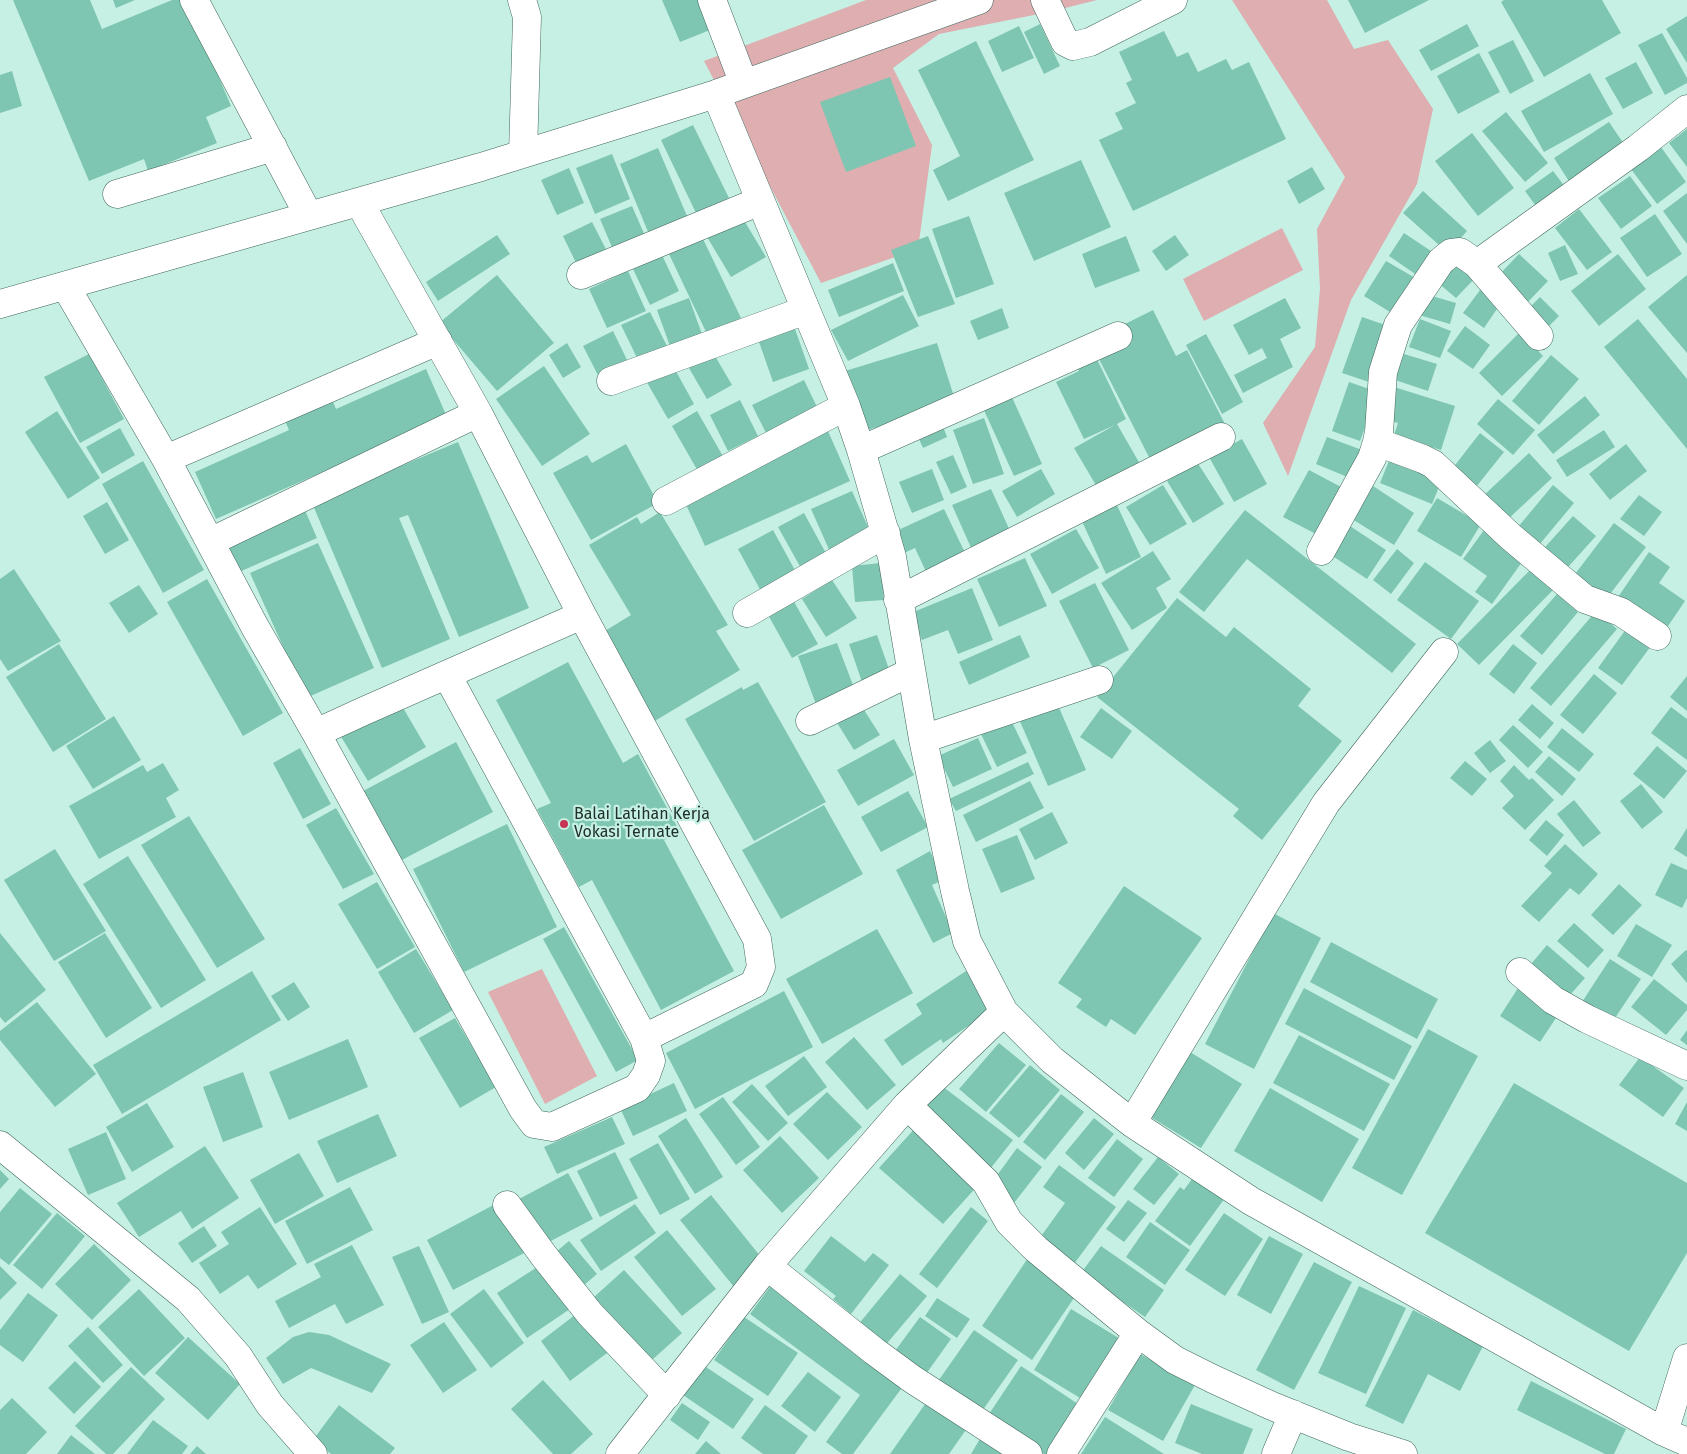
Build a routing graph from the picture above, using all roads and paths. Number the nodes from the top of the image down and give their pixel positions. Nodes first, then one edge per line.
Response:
1 (194, 0) edge
2 (522, 0) edge
3 (712, 0) edge
4 (979, 0) edge
5 (1044, 0) edge
6 (1173, 0) edge
7 (744, 84) junction
8 (716, 94) junction
9 (1687, 109) edge
10 (273, 147) junction
11 (523, 154) junction
12 (117, 194) dead end
13 (760, 200) junction
14 (359, 202) junction
15 (310, 216) junction
16 (1477, 264) junction
17 (581, 275) dead end
18 (66, 287) junction
19 (0, 304) edge
20 (806, 310) junction
21 (1118, 336) dead end
22 (1539, 336) dead end
23 (438, 341) junction
24 (611, 381) dead end
25 (846, 406) junction
26 (478, 413) junction
27 (1221, 437) dead end
28 (1377, 442) junction
29 (861, 450) junction
30 (166, 459) junction
31 (666, 501) dead end
32 (886, 533) junction
33 (210, 542) junction
34 (1321, 551) dead end
35 (898, 600) junction
36 (747, 613) dead end
37 (582, 616) junction
38 (1657, 636) dead end
39 (1444, 652) dead end
40 (911, 672) junction
41 (447, 675) junction
42 (1100, 680) dead end
43 (810, 721) dead end
44 (316, 734) junction
45 (924, 739) junction
46 (1520, 972) dead end
47 (1004, 1012) junction
48 (644, 1038) junction
49 (1687, 1066) edge
50 (908, 1105) junction
51 (1132, 1123) junction
52 (0, 1145) edge
53 (507, 1205) dead end
54 (767, 1266) junction
55 (1138, 1333) junction
56 (1687, 1358) edge
57 (667, 1395) junction
58 (1293, 1414) junction
59 (1675, 1437) edge
60 (622, 1453) edge
61 (313, 1454) edge
62 (1028, 1454) edge
63 (1061, 1454) edge
64 (1276, 1454) edge
65 (1403, 1454) edge

1 - 10 street
2 - 11 street
3 - 7 street
4 - 7 street
5 - 6 street
7 - 8 street
8 - 11 street
8 - 13 street
9 - 16 street
10 - 12 street
10 - 15 street
11 - 14 street
13 - 17 street
13 - 20 street
14 - 15 street
14 - 23 street
15 - 18 street
16 - 22 street
16 - 28 street
18 - 19 street
18 - 30 street
20 - 24 street
20 - 25 street
21 - 29 street
23 - 26 street
23 - 30 street
25 - 29 street
25 - 31 street
26 - 33 street
26 - 37 street
27 - 35 street
28 - 34 street
28 - 38 street
29 - 32 street
30 - 33 street
32 - 35 street
32 - 36 street
33 - 44 street
35 - 40 street
37 - 41 street
37 - 48 street
39 - 51 street
40 - 43 street
40 - 45 street
41 - 44 street
41 - 48 street
42 - 45 street
44 - 48 street
45 - 47 street
46 - 49 street
47 - 50 street
47 - 51 street
50 - 54 street
50 - 55 street
51 - 59 street
52 - 61 street
53 - 57 street
54 - 57 street
54 - 62 street
55 - 58 street
55 - 63 street
56 - 59 street
57 - 60 street
58 - 64 street
58 - 65 street

